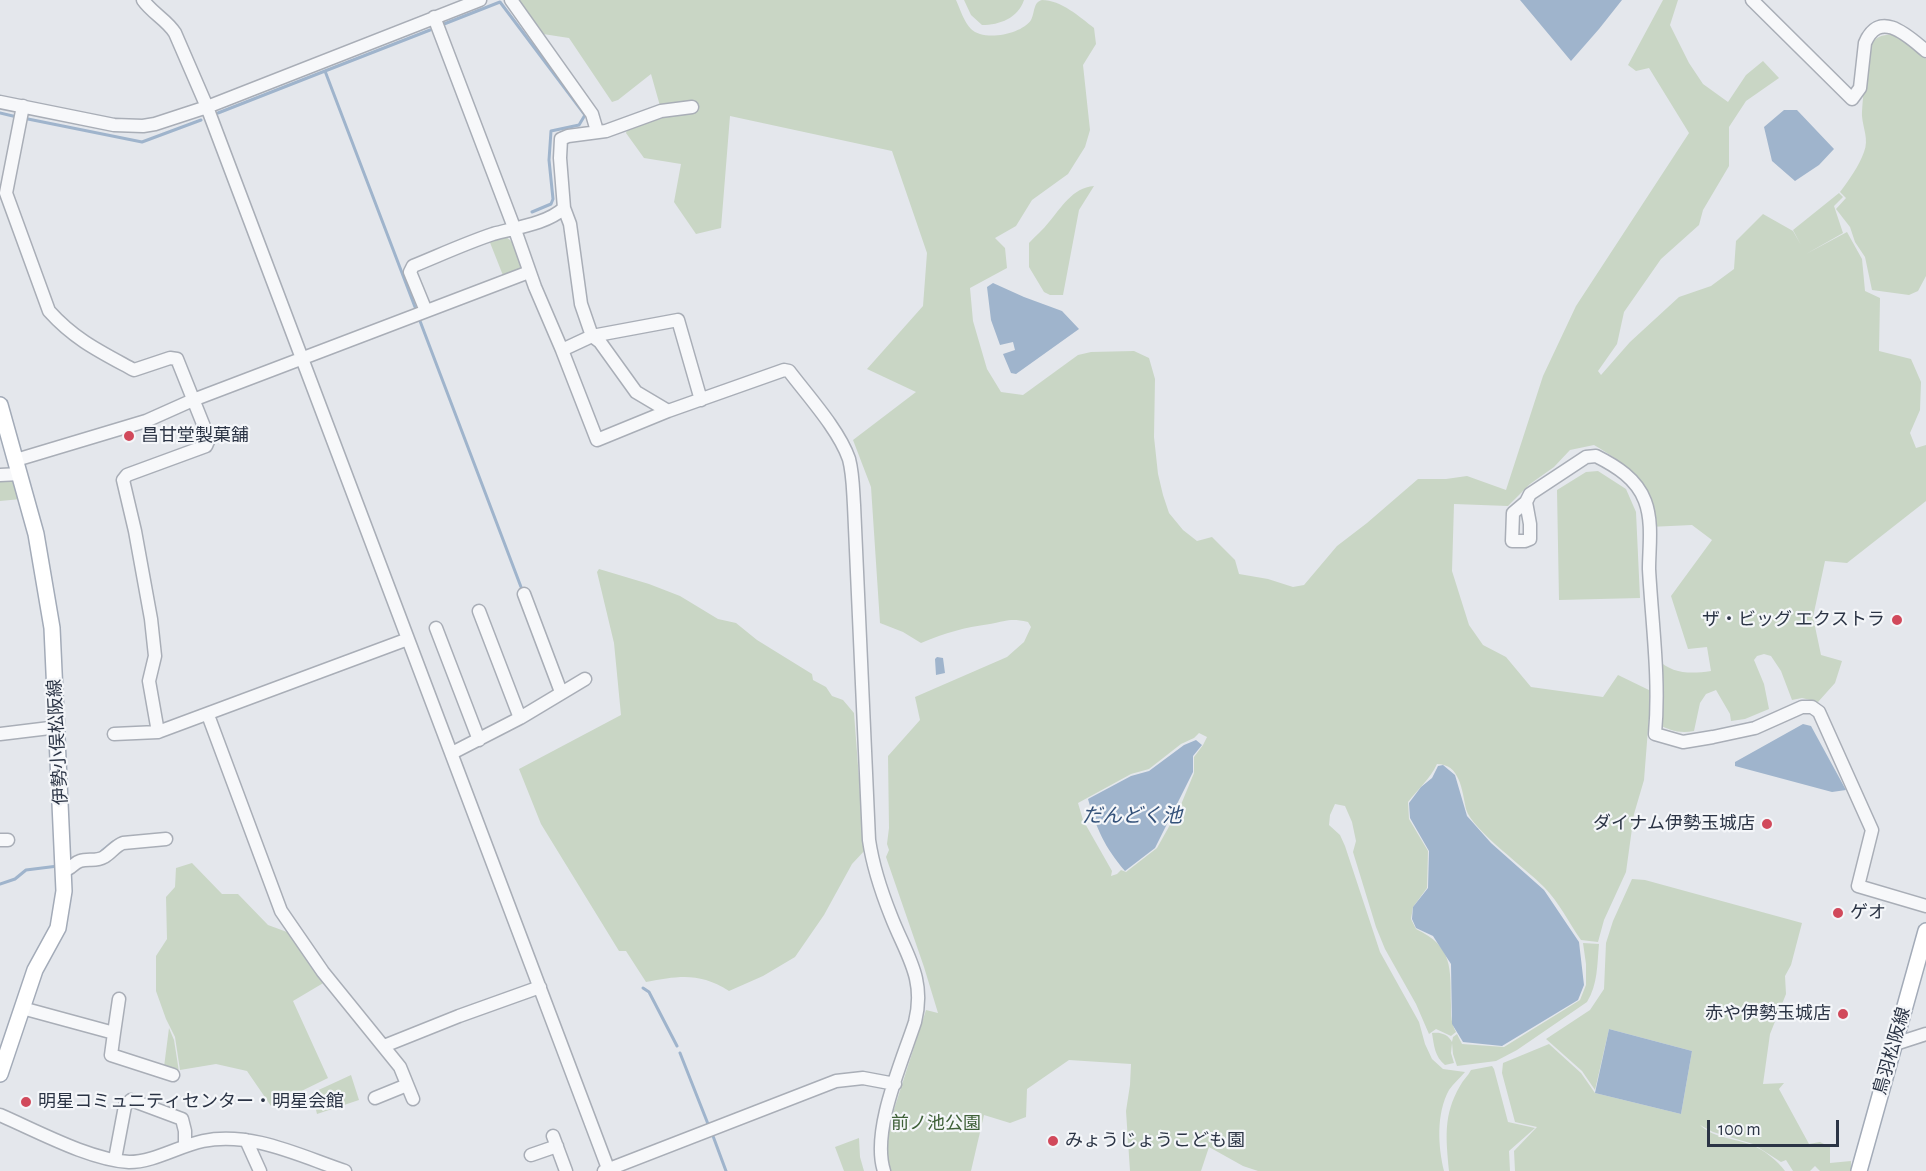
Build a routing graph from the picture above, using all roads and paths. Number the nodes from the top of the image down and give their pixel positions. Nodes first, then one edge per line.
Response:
1 (143, 0) edge
2 (480, 0) edge
3 (511, 0) edge
4 (1752, 0) edge
5 (434, 17) junction
6 (1926, 51) edge
7 (0, 102) edge
8 (207, 107) junction
9 (692, 107) dead end
10 (21, 114) junction
11 (597, 131) junction
12 (564, 208) junction
13 (515, 230) junction
14 (529, 272) junction
15 (426, 311) junction
16 (592, 336) junction
17 (562, 350) junction
18 (302, 359) junction
19 (193, 400) junction
20 (701, 400) junction
21 (0, 405) edge
22 (668, 411) junction
23 (18, 467) junction
24 (0, 476) edge
25 (1526, 502) dead end
26 (524, 594) dead end
27 (479, 611) dead end
28 (436, 628) dead end
29 (408, 639) junction
30 (585, 679) dead end
31 (561, 692) junction
32 (208, 715) junction
33 (520, 718) junction
34 (58, 727) junction
35 (158, 732) junction
36 (0, 734) edge
37 (114, 734) dead end
38 (478, 740) junction
39 (452, 753) junction
40 (166, 840) dead end
41 (64, 870) junction
42 (1926, 906) edge
43 (1926, 931) edge
44 (540, 987) junction
45 (119, 999) dead end
46 (22, 1008) junction
47 (114, 1033) junction
48 (1926, 1034) edge
49 (1895, 1044) junction
50 (384, 1046) junction
51 (0, 1074) edge
52 (173, 1075) dead end
53 (895, 1084) junction
54 (407, 1085) junction
55 (375, 1098) dead end
56 (413, 1099) dead end
57 (0, 1115) edge
58 (246, 1140) junction
59 (185, 1146) junction
60 (531, 1155) dead end
61 (115, 1160) junction
62 (260, 1171) edge
63 (345, 1171) edge
64 (566, 1171) edge
65 (607, 1171) edge
66 (884, 1171) edge
67 (1859, 1171) edge

1 - 8 street
2 - 5 street
3 - 11 street
4 - 6 street
5 - 8 street
5 - 13 street
7 - 10 street
8 - 10 street
8 - 18 street
9 - 11 street
10 - 19 street
11 - 12 street
12 - 13 street
12 - 16 street
13 - 14 street
13 - 15 street
14 - 15 street
14 - 17 street
15 - 18 street
16 - 17 street
16 - 20 street
16 - 22 street
17 - 22 street
18 - 19 street
18 - 29 street
19 - 23 street
19 - 35 street
20 - 22 street
20 - 53 street
21 - 23 main road, 伊勢小俣松阪線
23 - 24 street
23 - 34 main road, 伊勢小俣松阪線
25 - 42 street
26 - 31 street
27 - 33 street
28 - 38 street
29 - 32 street
29 - 39 street
30 - 31 street
31 - 33 street
32 - 35 street
32 - 50 street
33 - 38 street
34 - 36 street
34 - 41 main road, 伊勢小俣松阪線
35 - 37 street
38 - 39 street
39 - 44 street
40 - 41 street
41 - 46 main road, 伊勢小俣松阪線
43 - 49 main road, 鳥羽松阪線
44 - 50 street
44 - 65 street
45 - 47 street
46 - 47 street
46 - 51 main road, 伊勢小俣松阪線
47 - 52 street
48 - 49 street
49 - 67 main road, 鳥羽松阪線
50 - 54 street
53 - 65 street
53 - 66 street
54 - 55 street
54 - 56 street
57 - 61 street
58 - 59 street
58 - 62 street
58 - 63 street
59 - 61 street
59 - 61 street
60 - 64 street

